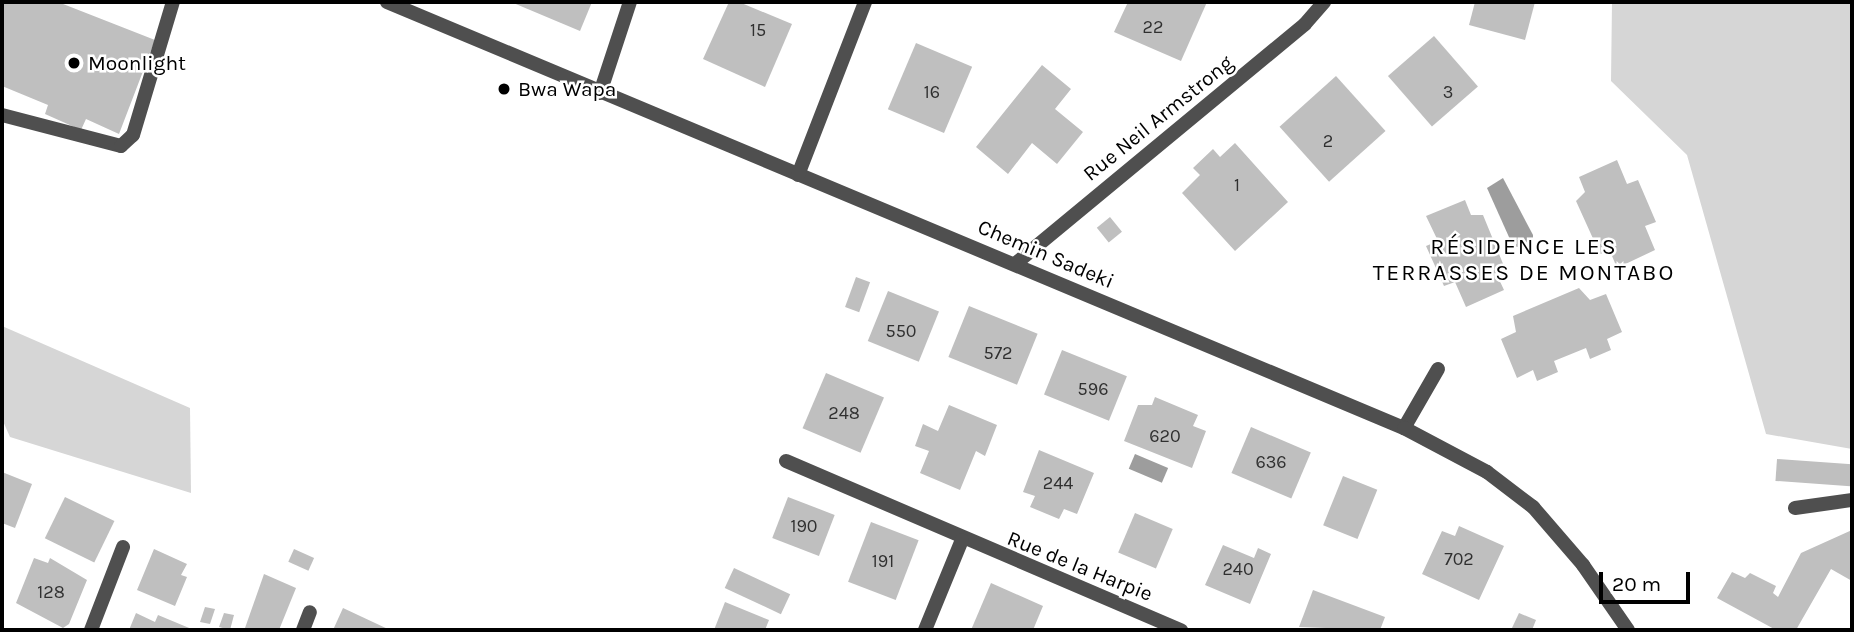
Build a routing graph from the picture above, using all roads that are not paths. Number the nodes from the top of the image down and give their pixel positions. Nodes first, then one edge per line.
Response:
1 (173, 2) edge
2 (387, 2) edge
3 (630, 2) edge
4 (865, 2) edge
5 (1324, 2) edge
6 (600, 93) junction
7 (2, 115) edge
8 (797, 175) junction
9 (1015, 264) junction
10 (1438, 369) dead end
11 (1404, 428) junction
12 (786, 461) dead end
13 (1852, 500) edge
14 (1795, 508) dead end
15 (962, 540) junction
16 (123, 547) dead end
17 (310, 612) dead end
18 (91, 630) edge
19 (303, 630) edge
20 (925, 630) edge
21 (1181, 630) edge
22 (1628, 630) edge

1 - 7 street
2 - 6 street, Chemin Sadeki
3 - 6 street
4 - 8 street
5 - 9 street, Rue Neil Armstrong
6 - 8 street, Chemin Sadeki
8 - 9 street, Chemin Sadeki
9 - 11 street, Chemin Sadeki
10 - 11 street
11 - 22 street, Chemin Sadeki
12 - 15 street, Rue de la Harpie
13 - 14 street
15 - 20 street
15 - 21 street, Rue de la Harpie
16 - 18 street
17 - 19 street

